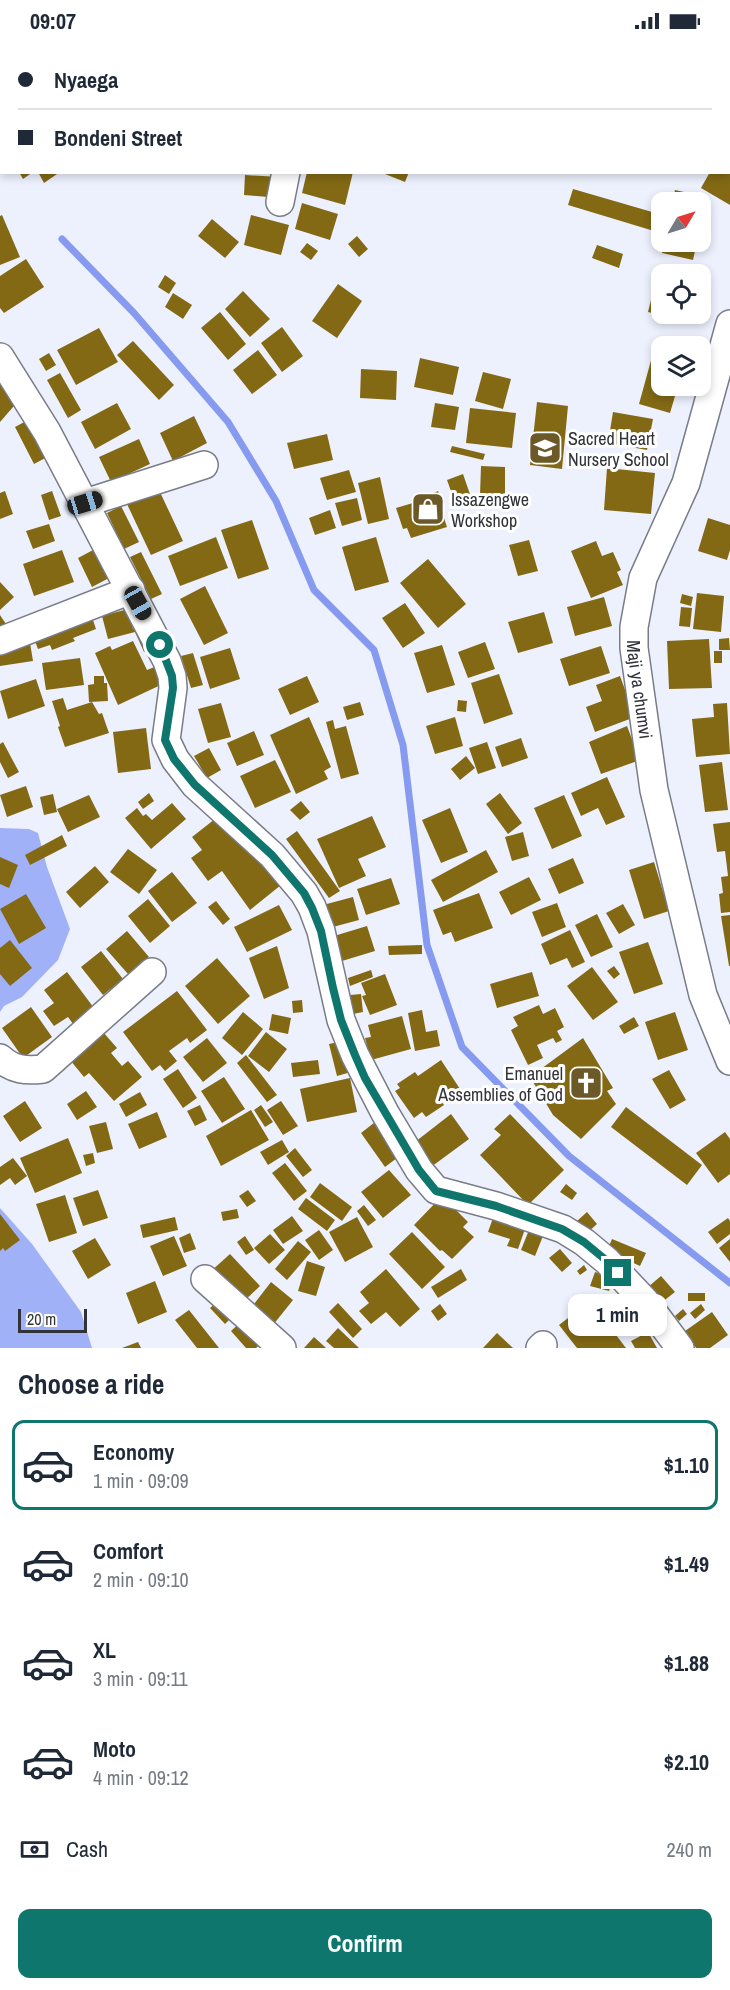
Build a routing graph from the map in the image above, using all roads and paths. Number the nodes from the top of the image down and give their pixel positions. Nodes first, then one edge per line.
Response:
1 (286, 174) edge
2 (280, 202) dead end
3 (730, 324) edge
4 (0, 357) edge
5 (204, 465) dead end
6 (85, 503) junction
7 (131, 590) junction
8 (0, 641) edge
9 (152, 972) dead end
10 (0, 1058) edge
11 (730, 1061) edge
12 (205, 1279) dead end
13 (282, 1348) edge
14 (680, 1348) edge

1 - 2 street
3 - 11 street, Maji ya chumvi
4 - 6 street
5 - 6 street
6 - 7 street
7 - 8 street
7 - 14 street
9 - 10 street
12 - 13 street

